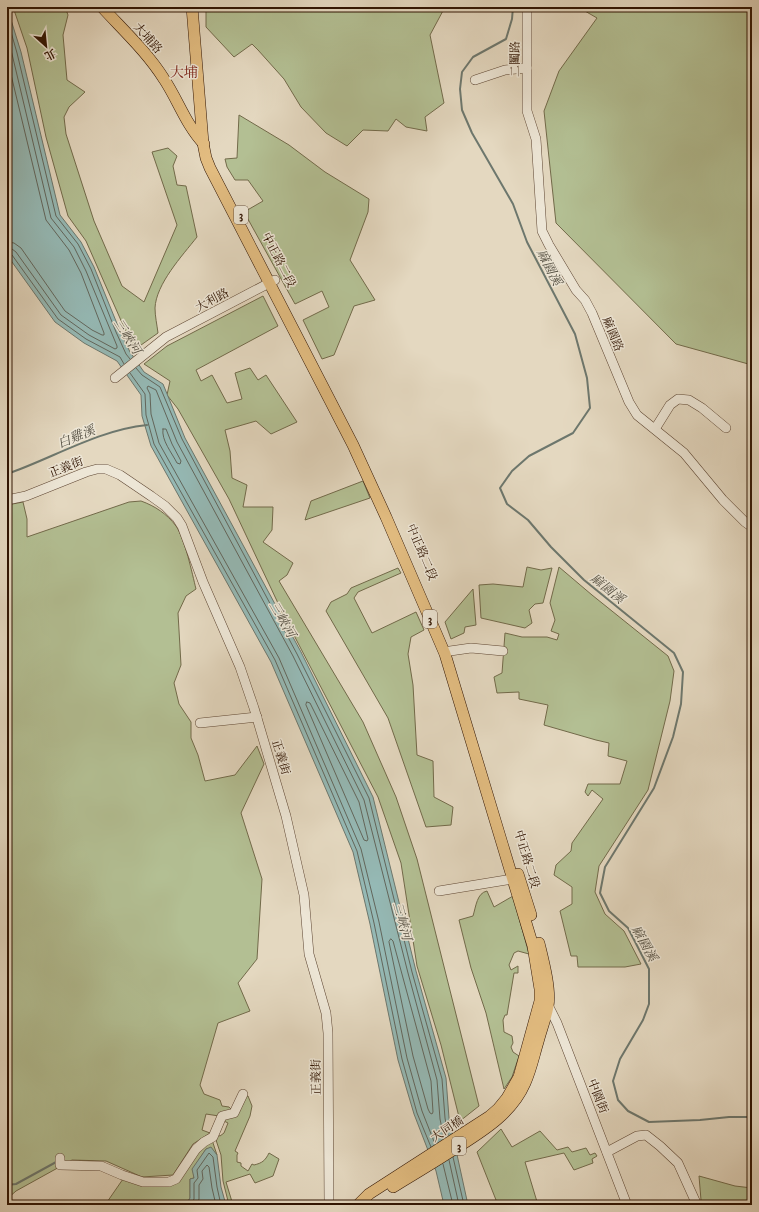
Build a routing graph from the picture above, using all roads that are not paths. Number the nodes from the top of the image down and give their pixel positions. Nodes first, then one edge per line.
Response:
1 (102, 7) edge
2 (192, 7) edge
3 (199, 7) edge
4 (527, 7) edge
5 (527, 68) junction
6 (475, 80) dead end
7 (527, 111) joint
8 (207, 145) junction
9 (272, 282) junction
10 (115, 378) dead end
11 (726, 428) dead end
12 (655, 429) junction
13 (7, 500) edge
14 (752, 526) edge
15 (450, 651) junction
16 (503, 651) dead end
17 (257, 717) junction
18 (200, 723) dead end
19 (512, 879) junction
20 (439, 892) dead end
21 (544, 1003) junction
22 (242, 1094) dead end
23 (495, 1117) joint
24 (607, 1152) junction
25 (60, 1160) dead end
26 (418, 1168) junction
27 (329, 1205) edge
28 (358, 1205) edge
29 (368, 1205) edge
30 (627, 1205) edge
31 (697, 1205) edge

1 - 8 main road, 大埔路
2 - 8 main road, 中正路二段 / 3
3 - 8 main road, 中正路二段 / 3
4 - 5 street, 二鬮路
5 - 6 street
5 - 7 street, 二鬮路
7 - 12 street, 麻園路
8 - 9 main road, 中正路二段 / 3
9 - 10 street, 大利路
9 - 15 main road, 中正路二段 / 3
9 - 19 main road, 中正路二段 / 3
11 - 12 street
12 - 14 street, 麻園路
13 - 17 street, 正義街
15 - 16 street
15 - 21 main road, 中正路二段 / 3
17 - 18 street
17 - 27 street, 正義街
19 - 20 street
19 - 21 main road, 中正路二段 / 3
21 - 23 main road, 中正路二段 / 3
21 - 24 street, 中園街
22 - 25 street
23 - 26 main road, 大同橋 / 3
24 - 30 street, 中園街
24 - 31 street
26 - 28 main road, 3
26 - 29 main road, 3

